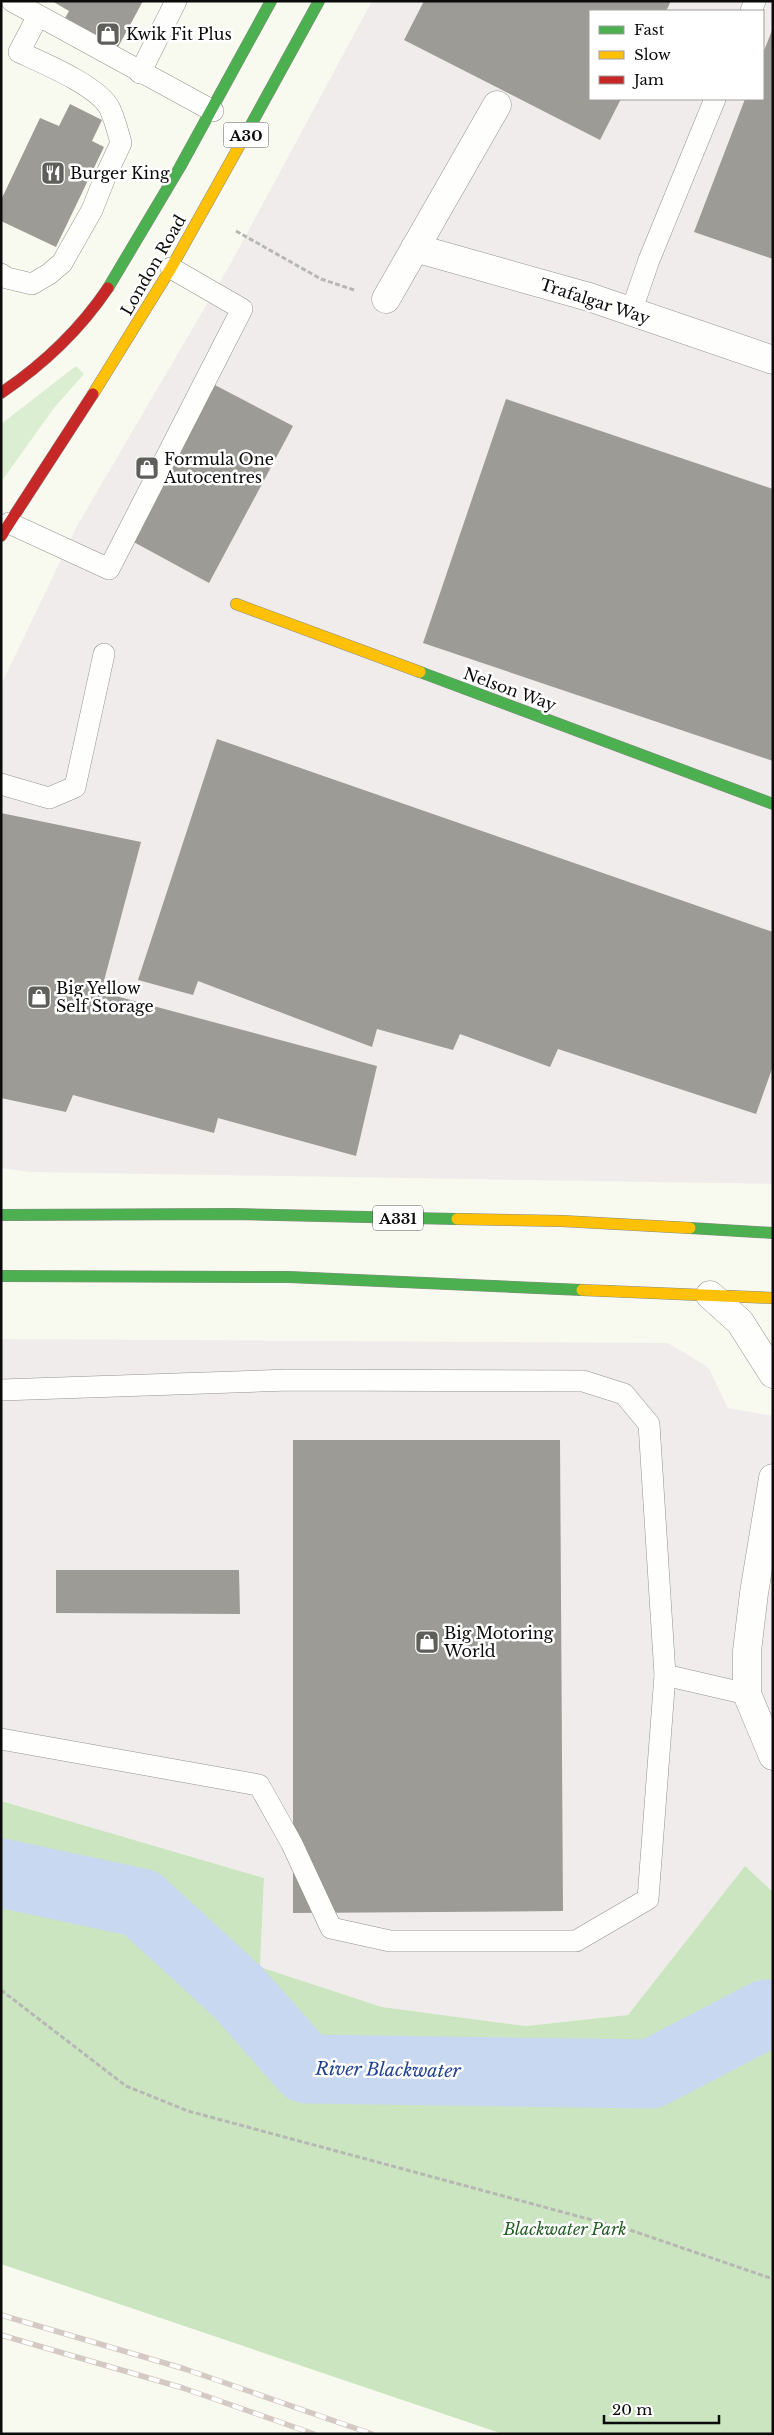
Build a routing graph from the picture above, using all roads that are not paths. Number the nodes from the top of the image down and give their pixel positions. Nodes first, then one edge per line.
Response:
1 (12, 1) edge
2 (176, 1) edge
3 (272, 1) edge
4 (318, 1) edge
5 (38, 16) junction
6 (140, 73) junction
7 (715, 100) edge
8 (496, 105) dead end
9 (213, 111) junction
10 (415, 248) junction
11 (171, 268) junction
12 (1, 274) edge
13 (386, 299) road end
14 (631, 312) junction
15 (773, 360) edge
16 (1, 393) edge
17 (5, 530) edge
18 (236, 604) dead end
19 (104, 654) dead end
20 (1, 784) edge
21 (773, 804) edge
22 (1, 1215) edge
23 (773, 1234) edge
24 (1, 1276) edge
25 (710, 1295) junction
26 (773, 1298) edge
27 (773, 1374) edge
28 (1, 1390) edge
29 (773, 1478) edge
30 (665, 1675) junction
31 (747, 1694) junction
32 (1, 1739) edge
33 (773, 1756) edge

1 - 5 lane
2 - 6 lane
3 - 9 main road, London Road / A30
4 - 11 main road, London Road / A30
5 - 6 lane
5 - 12 lane
6 - 9 lane
7 - 14 lane
8 - 10 street
9 - 16 main road, London Road / A30
10 - 13 street
10 - 14 street, Trafalgar Way
11 - 17 main road, London Road / A30
11 - 17 lane
14 - 15 street, Trafalgar Way
18 - 21 main road, Nelson Way
19 - 20 lane
22 - 23 main road, A331
24 - 25 main road
25 - 26 main road
25 - 27 street
28 - 30 lane
29 - 31 street
30 - 31 lane
30 - 32 lane
31 - 33 street

